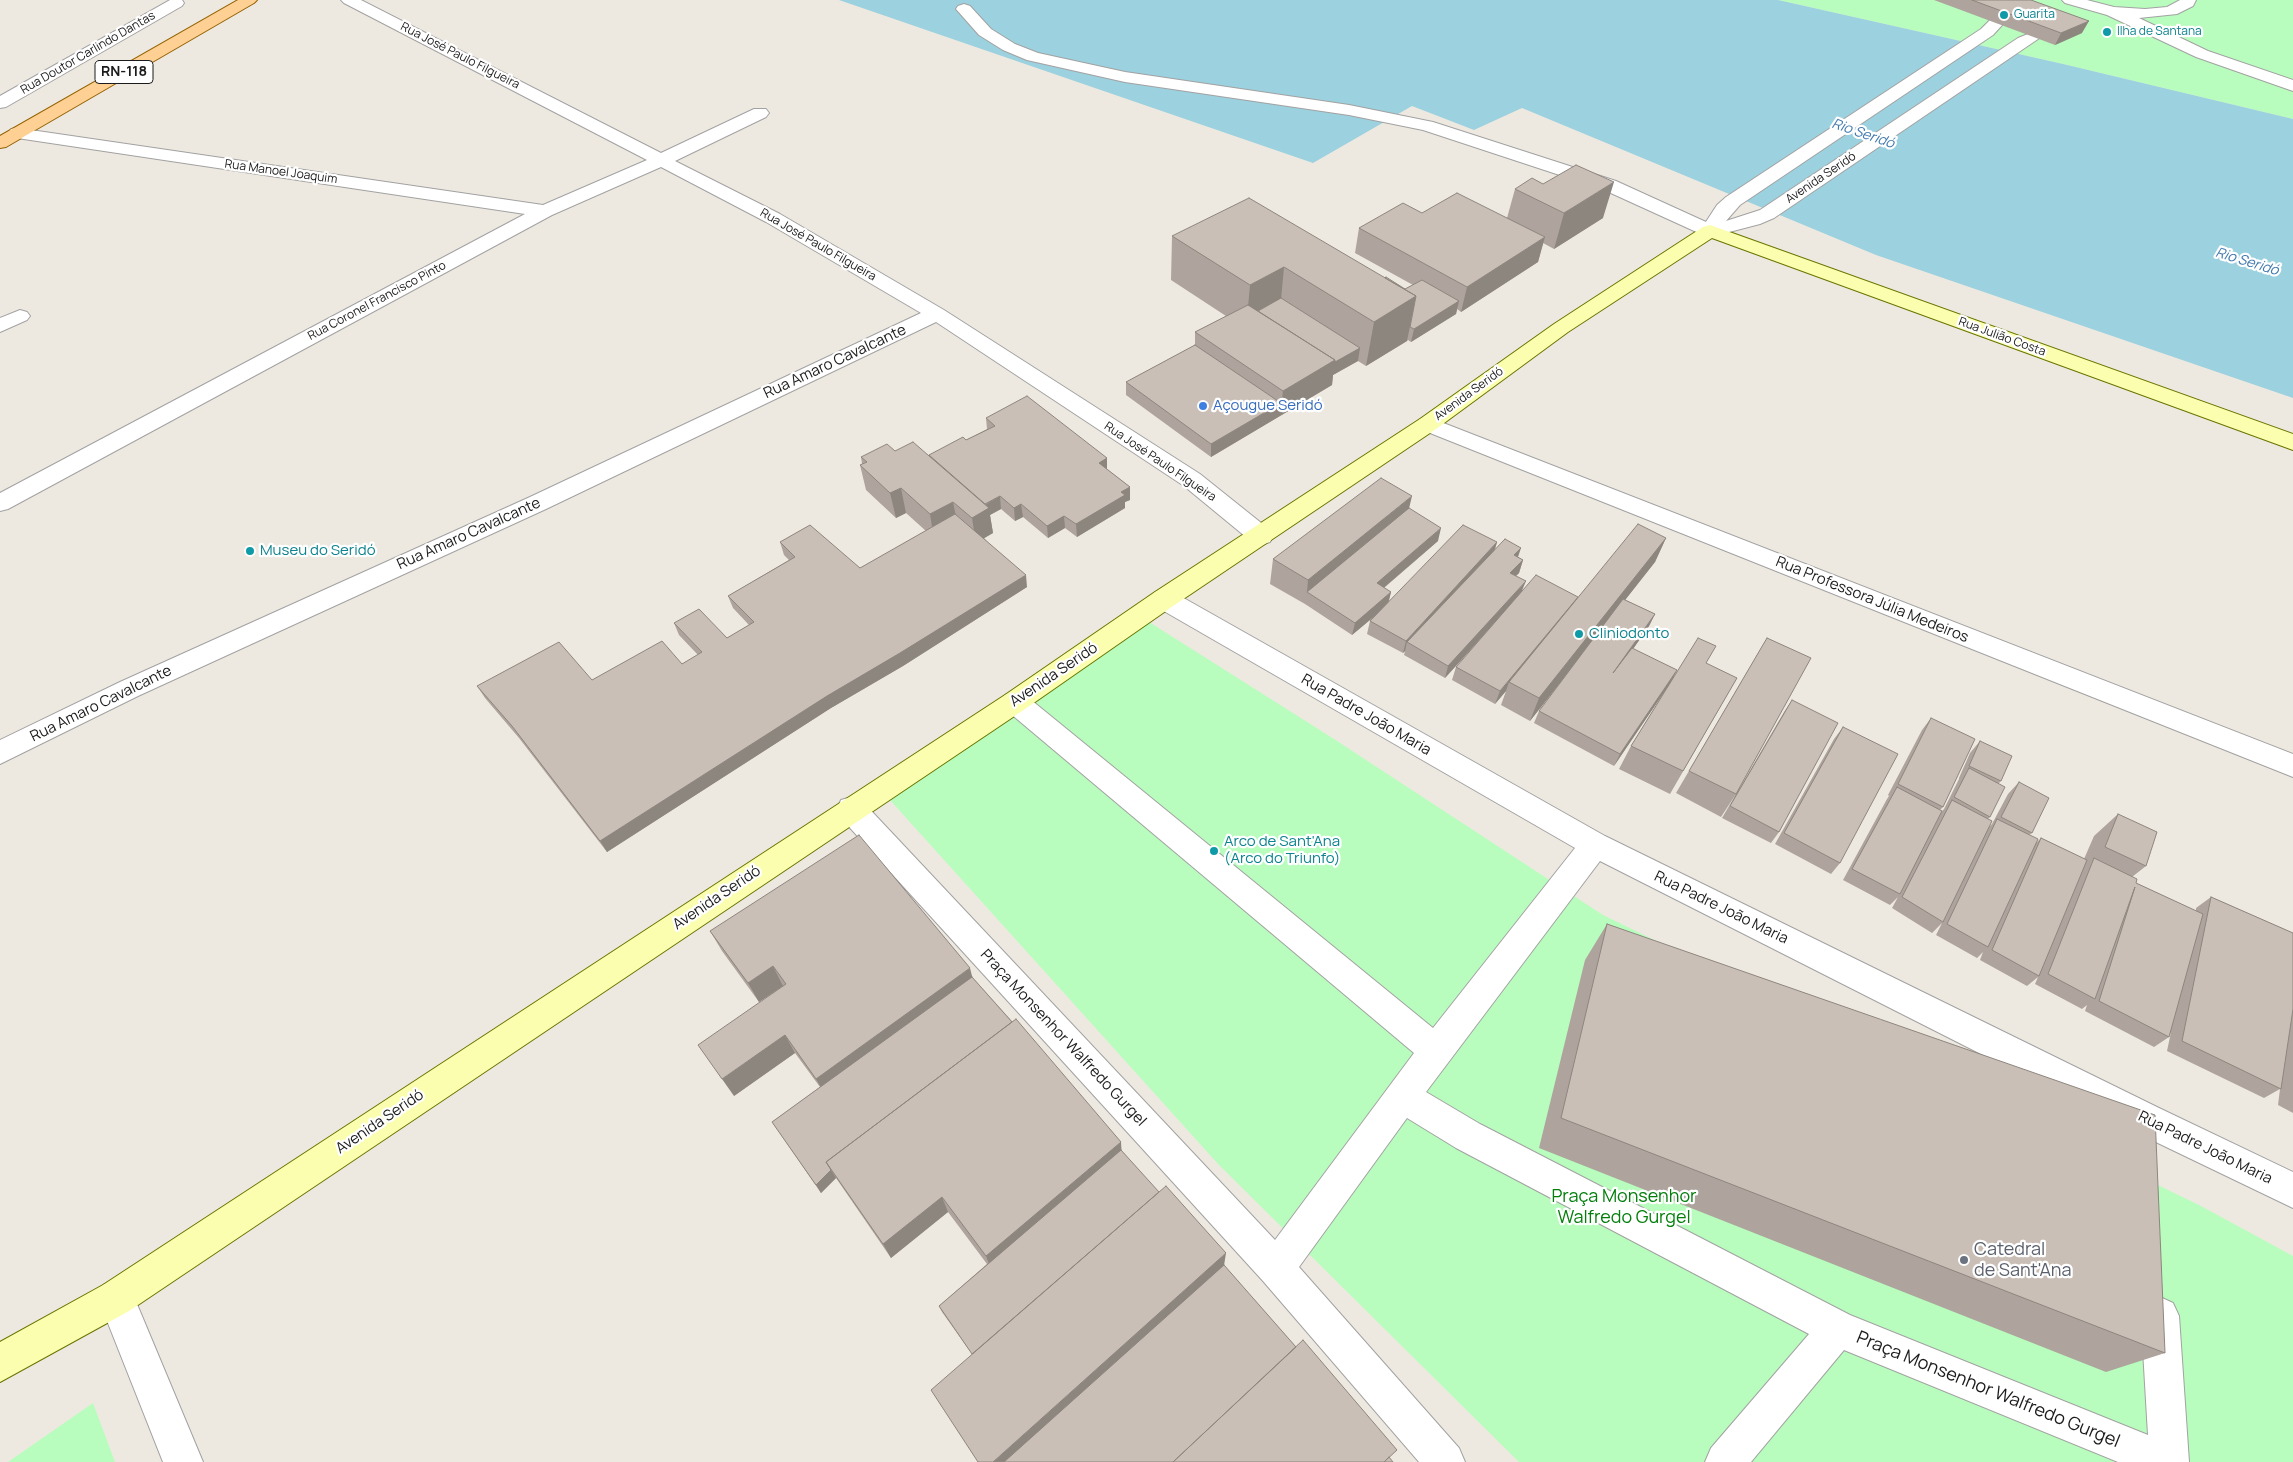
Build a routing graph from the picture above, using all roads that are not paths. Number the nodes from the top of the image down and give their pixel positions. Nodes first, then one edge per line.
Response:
1 (249, 0) edge
2 (348, 0) edge
3 (2070, 0) edge
4 (2188, 0) edge
5 (176, 3) dead end
6 (964, 9) dead end
7 (2096, 9) junction
8 (2113, 12) junction
9 (2072, 17) edge
10 (1992, 28) dead end
11 (2028, 39) dead end
12 (2293, 86) edge
13 (0, 103) edge
14 (760, 113) dead end
15 (17, 133) junction
16 (0, 143) edge
17 (660, 160) junction
18 (545, 211) junction
19 (1710, 231) junction
20 (937, 314) junction
21 (20, 316) dead end
22 (0, 326) edge
23 (1428, 424) junction
24 (1452, 434) joint
25 (2293, 442) edge
26 (0, 503) edge
27 (1261, 536) junction
28 (1164, 600) junction
29 (1015, 702) junction
30 (0, 753) edge
31 (2293, 766) edge
32 (851, 809) junction
33 (1595, 845) junction
34 (1436, 1051) junction
35 (1402, 1097) junction
36 (2147, 1120) junction
37 (2150, 1159) edge
38 (2293, 1190) edge
39 (1276, 1268) junction
40 (2158, 1286) edge
41 (116, 1298) junction
42 (1838, 1329) junction
43 (0, 1363) edge
44 (182, 1462) edge
45 (1445, 1462) edge
46 (1724, 1462) edge
47 (2167, 1462) edge

1 - 15 main road, RN-118
2 - 17 street, Rua José Paulo Filgueira
3 - 7 street
4 - 8 street
5 - 13 street, Rua Doutor Carlindo Dantas
6 - 19 street
7 - 8 street
7 - 9 street
8 - 12 street
10 - 19 street, Avenida Seridó
11 - 19 street, Avenida Seridó
14 - 17 street, Rua Coronel Francisco Pinto
15 - 16 main road, RN-118
15 - 18 street, Rua Manoel Joaquim
17 - 18 street, Rua Coronel Francisco Pinto
17 - 20 street, Rua José Paulo Filgueira
18 - 26 street, Rua Coronel Francisco Pinto
19 - 23 main road, Avenida Seridó
19 - 25 main road, Rua Julião Costa
20 - 27 street, Rua José Paulo Filgueira
20 - 30 street, Rua Amaro Cavalcante
21 - 22 street
23 - 24 street, Avenida Seridó
23 - 27 main road, Avenida Seridó
24 - 31 street, Rua Professora Júlia Medeiros
27 - 28 main road, Avenida Seridó
28 - 29 main road, Avenida Seridó
28 - 33 street, Rua Padre João Maria
29 - 32 main road, Avenida Seridó
29 - 34 street
32 - 39 street, Praça Monsenhor Walfredo Gurgel
32 - 41 main road, Avenida Seridó
33 - 34 street
33 - 36 street, Rua Padre João Maria
34 - 35 street
35 - 39 street
35 - 42 street, Praça Monsenhor Walfredo Gurgel
36 - 37 street
36 - 38 street, Rua Padre João Maria
39 - 45 street, Praça Monsenhor Walfredo Gurgel
40 - 47 street, Praça Monsenhor Walfredo Gurgel
41 - 43 main road, Avenida Seridó
41 - 44 street
42 - 46 street, Praça Monsenhor Walfredo Gurgel
42 - 47 street, Praça Monsenhor Walfredo Gurgel

